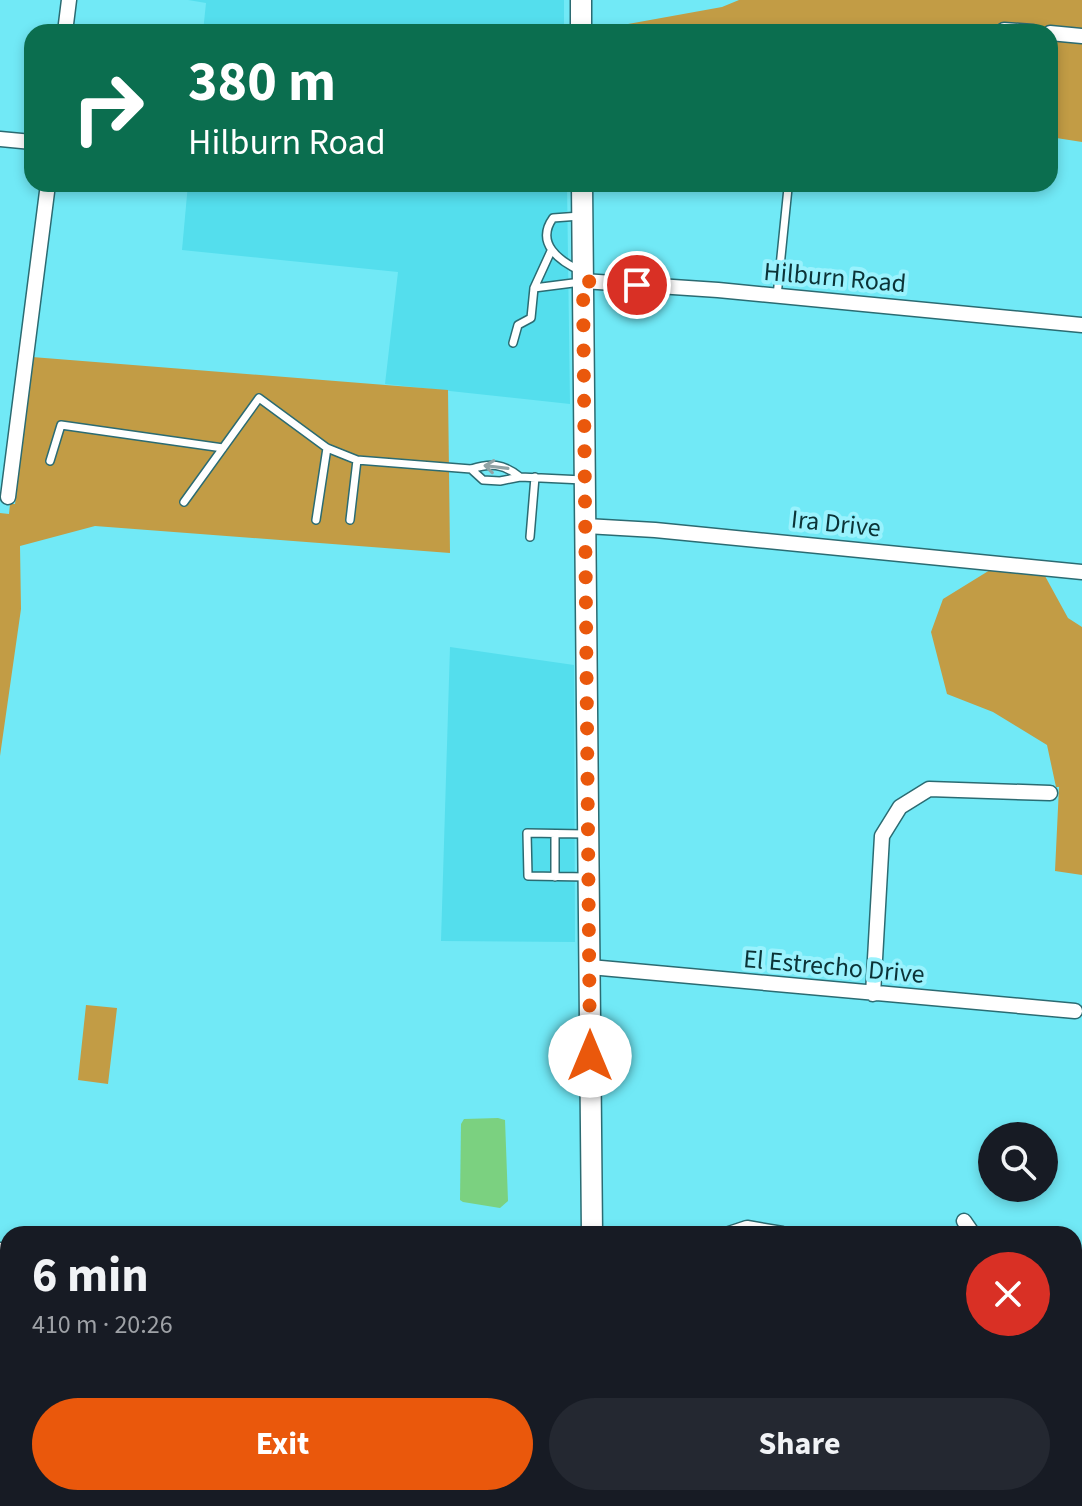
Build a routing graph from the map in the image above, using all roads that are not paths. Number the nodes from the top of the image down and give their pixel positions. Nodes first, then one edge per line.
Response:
1 (69, 0) edge
2 (581, 0) edge
3 (66, 24) edge
4 (581, 24) edge
5 (1058, 34) edge
6 (1082, 36) edge
7 (0, 139) edge
8 (24, 141) edge
9 (47, 192) edge
10 (582, 192) edge
11 (788, 192) edge
12 (582, 216) junction
13 (551, 251) junction
14 (583, 277) junction
15 (534, 288) junction
16 (777, 296) junction
17 (1082, 325) edge
18 (513, 343) dead end
19 (223, 448) junction
20 (327, 448) junction
21 (357, 460) junction
22 (50, 461) dead end
23 (471, 469) junction
24 (520, 477) junction
25 (535, 477) junction
26 (585, 480) junction
27 (8, 497) dead end
28 (184, 502) dead end
29 (316, 520) dead end
30 (350, 520) dead end
31 (586, 526) junction
32 (530, 537) dead end
33 (1082, 572) edge
34 (1050, 793) dead end
35 (555, 834) junction
36 (588, 834) junction
37 (555, 877) junction
38 (589, 877) junction
39 (590, 967) junction
40 (873, 994) junction
41 (1075, 1011) dead end
42 (964, 1221) dead end
43 (592, 1226) edge
44 (967, 1226) edge
45 (596, 1506) edge
46 (605, 1506) edge

1 - 3 street
2 - 4 street
5 - 6 street
7 - 8 street
9 - 27 street
10 - 12 street
11 - 16 lane
12 - 13 lane
12 - 14 street
13 - 14 lane
13 - 15 lane
14 - 15 lane
14 - 16 street, Hilburn Road
14 - 26 street
15 - 18 lane
16 - 17 street, Hilburn Road
19 - 20 lane
19 - 22 lane
19 - 28 lane
20 - 21 lane
20 - 29 lane
21 - 23 lane
21 - 30 lane
24 -> 23 lane
23 - 24 lane
24 - 25 lane
25 - 26 lane
25 - 32 lane
26 - 31 street
31 - 33 street, Ira Drive
31 - 36 street
34 - 40 street
35 - 36 lane
35 - 37 lane
35 - 37 lane
36 - 38 street
37 - 38 lane
38 - 39 street
39 - 40 street, El Estrecho Drive
39 - 43 street
40 - 41 street, El Estrecho Drive
42 - 44 street
45 - 46 street

